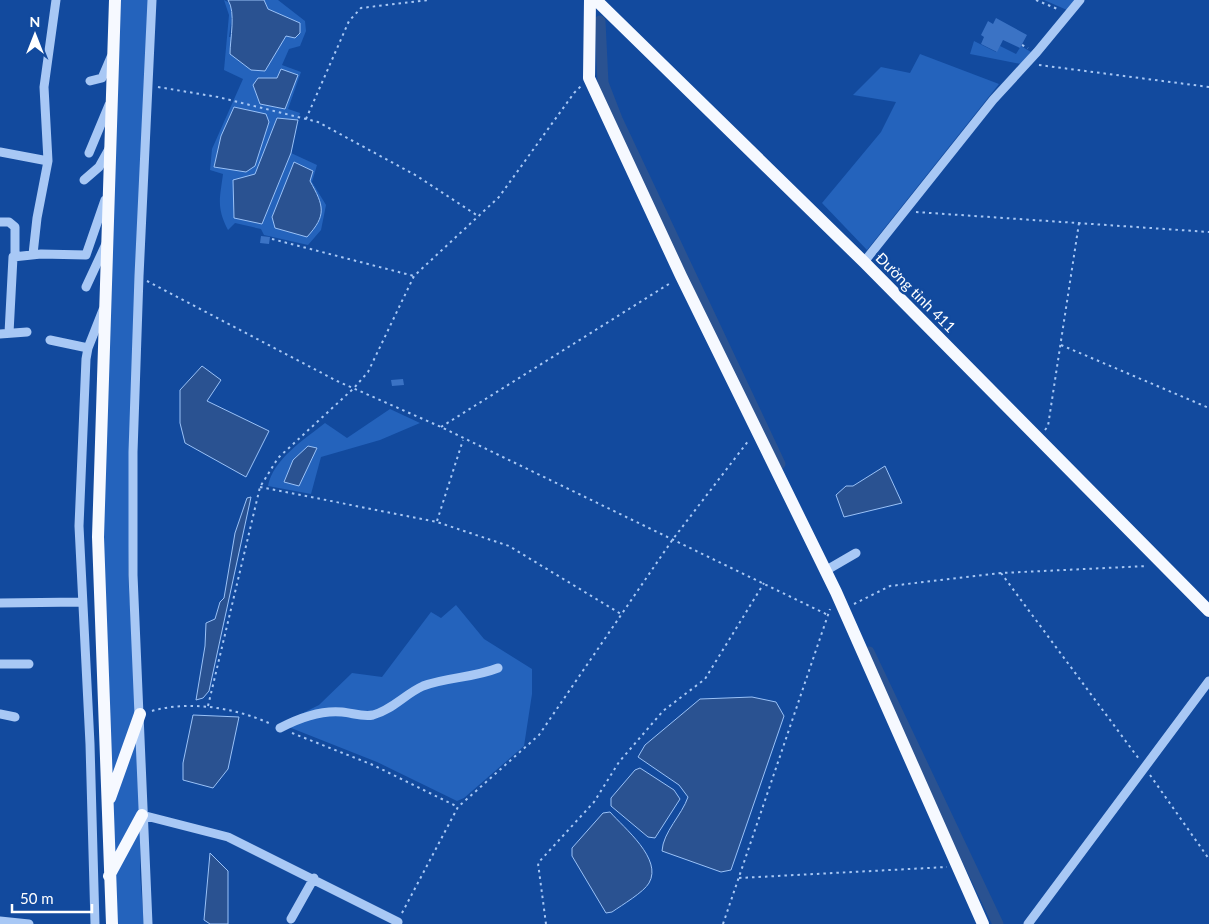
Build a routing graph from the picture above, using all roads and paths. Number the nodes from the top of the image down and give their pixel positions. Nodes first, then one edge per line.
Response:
1 (56, 0) edge
2 (115, 0) edge
3 (152, 0) edge
4 (429, 0) edge
5 (590, 0) edge
6 (596, 0) edge
7 (1036, 0) edge
8 (1080, 0) edge
9 (1070, 14) junction
10 (114, 50) junction
11 (1027, 63) junction
12 (589, 78) junction
13 (90, 82) dead end
14 (148, 85) junction
15 (1209, 87) edge
16 (112, 98) junction
17 (306, 119) junction
18 (110, 146) junction
19 (0, 152) edge
20 (89, 153) dead end
21 (48, 161) junction
22 (84, 180) dead end
23 (109, 188) junction
24 (906, 211) junction
25 (479, 217) junction
26 (0, 222) edge
27 (1079, 223) junction
28 (1209, 232) edge
29 (272, 239) dead end
30 (108, 242) junction
31 (33, 254) junction
32 (15, 255) junction
33 (864, 262) junction
34 (139, 276) junction
35 (414, 276) junction
36 (681, 276) junction
37 (86, 287) dead end
38 (105, 305) junction
39 (27, 332) dead end
40 (5, 334) edge
41 (50, 340) dead end
42 (1061, 344) junction
43 (88, 348) junction
44 (354, 388) junction
45 (1209, 408) edge
46 (441, 427) junction
47 (757, 430) junction
48 (1038, 438) junction
49 (463, 440) junction
50 (260, 487) junction
51 (437, 522) junction
52 (673, 539) junction
53 (856, 553) dead end
54 (1164, 565) junction
55 (826, 570) junction
56 (1001, 573) junction
57 (764, 583) junction
58 (836, 592) junction
59 (81, 602) junction
60 (0, 603) edge
61 (843, 609) junction
62 (1209, 611) edge
63 (622, 614) junction
64 (828, 615) junction
65 (0, 664) edge
66 (29, 664) dead end
67 (498, 668) dead end
68 (1209, 681) edge
69 (208, 706) junction
70 (0, 714) edge
71 (140, 714) junction
72 (15, 717) dead end
73 (280, 728) junction
74 (1146, 768) junction
75 (107, 805) junction
76 (458, 807) junction
77 (142, 815) junction
78 (1209, 859) edge
79 (959, 867) junction
80 (109, 876) junction
81 (314, 878) junction
82 (739, 878) junction
83 (291, 919) dead end
84 (0, 921) edge
85 (398, 922) joint
86 (29, 924) edge
87 (95, 924) edge
88 (112, 924) edge
89 (148, 924) edge
90 (546, 924) edge
91 (723, 924) edge
92 (983, 924) edge
93 (1028, 924) edge

1 - 21 street
2 - 10 main road
3 - 14 street
4 - 17 path
5 - 12 main road
6 - 33 main road, Đường tỉnh 411
7 - 9 path
8 - 9 street
9 - 11 street
10 - 13 street
10 - 16 main road
11 - 15 path
11 - 24 street
12 - 25 path
12 - 36 main road
14 - 17 path
14 - 34 street
16 - 18 main road
16 - 20 street
17 - 25 path
18 - 22 street
18 - 23 main road
19 - 21 street
21 - 31 street
23 - 30 main road
23 - 31 street
24 - 27 path
24 - 33 street
25 - 35 path
26 - 32 street
27 - 28 path
27 - 42 path
29 - 35 path
30 - 37 street
30 - 38 main road
31 - 32 street
32 - 40 street
33 - 48 main road, Đường tỉnh 411
34 - 44 path
34 - 71 street
35 - 44 path
36 - 46 path
36 - 47 main road
38 - 43 street
38 - 75 main road
39 - 40 street
41 - 43 street
42 - 45 path
42 - 48 path
43 - 59 street
44 - 46 path
44 - 50 path
46 - 49 path
47 - 52 path
47 - 55 main road
48 - 54 main road, Đường tỉnh 411
49 - 51 path
49 - 52 path
50 - 51 path
50 - 69 path
51 - 63 path
52 - 57 path
52 - 63 path
53 - 55 street
54 - 56 path
54 - 62 main road, Đường tỉnh 411
55 - 58 main road
56 - 61 path
56 - 74 path
57 - 64 path
57 - 90 path
58 - 61 main road
58 - 64 path
59 - 60 street
59 - 87 street
61 - 79 main road
63 - 76 path
64 - 82 path
65 - 66 street
67 - 73 street
68 - 74 street
69 - 71 path
69 - 73 path
70 - 72 street
71 - 75 main road
71 - 77 street
73 - 76 path
74 - 78 path
74 - 93 street
75 - 80 main road
76 - 85 path
77 - 80 main road
77 - 81 street
77 - 89 street
79 - 82 path
79 - 92 main road
80 - 88 main road
81 - 83 street
81 - 85 street
82 - 91 path
84 - 86 street

